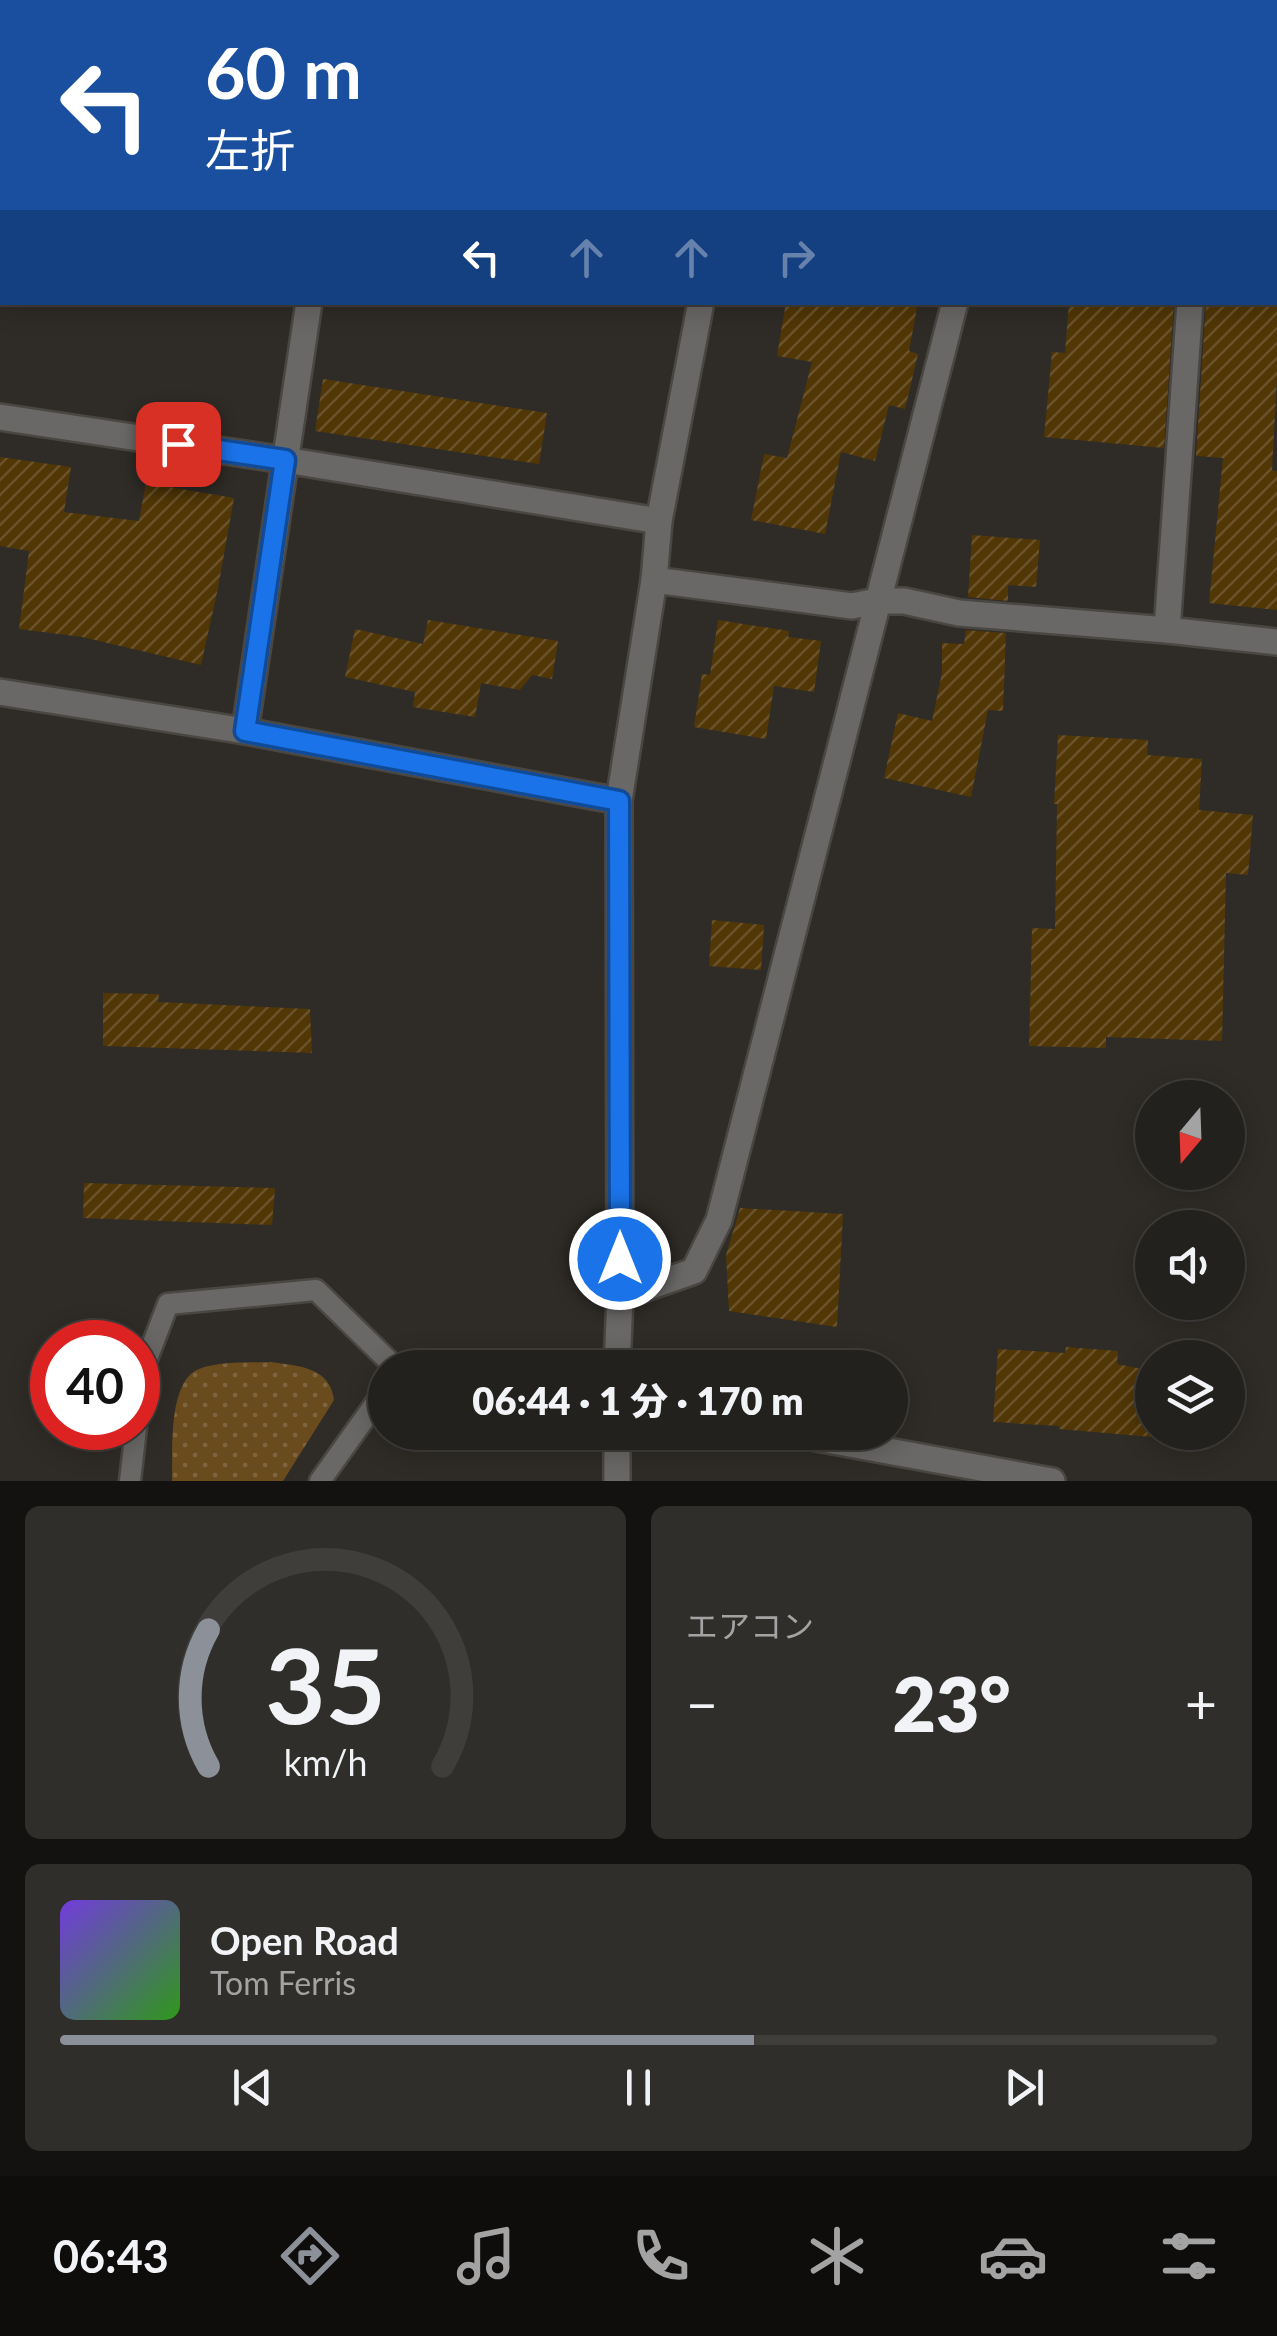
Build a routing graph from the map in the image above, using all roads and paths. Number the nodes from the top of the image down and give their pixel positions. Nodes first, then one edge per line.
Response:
1 (309, 305) edge
2 (701, 305) edge
3 (955, 305) edge
4 (1190, 305) edge
5 (0, 417) edge
6 (285, 460) junction
7 (659, 521) junction
8 (654, 580) junction
9 (877, 601) junction
10 (1167, 630) junction
11 (1277, 642) edge
12 (0, 692) edge
13 (245, 731) junction
14 (619, 801) junction
15 (620, 1297) junction
16 (160, 1325) edge
17 (378, 1350) edge
18 (619, 1350) edge
19 (368, 1414) edge
20 (134, 1450) edge
21 (616, 1450) edge
22 (882, 1450) edge
23 (130, 1481) edge
24 (320, 1481) edge
25 (617, 1481) edge
26 (1052, 1481) edge

1 - 6 street
2 - 7 street
3 - 9 street
4 - 10 street
5 - 6 street
6 - 7 street
6 - 13 street
7 - 8 street
8 - 9 street
8 - 14 street
9 - 10 street
9 - 15 street
10 - 11 street
12 - 13 street
13 - 14 street
14 - 15 street
15 - 18 street
16 - 17 lane
19 - 24 lane
20 - 23 lane
21 - 25 street
22 - 26 street

